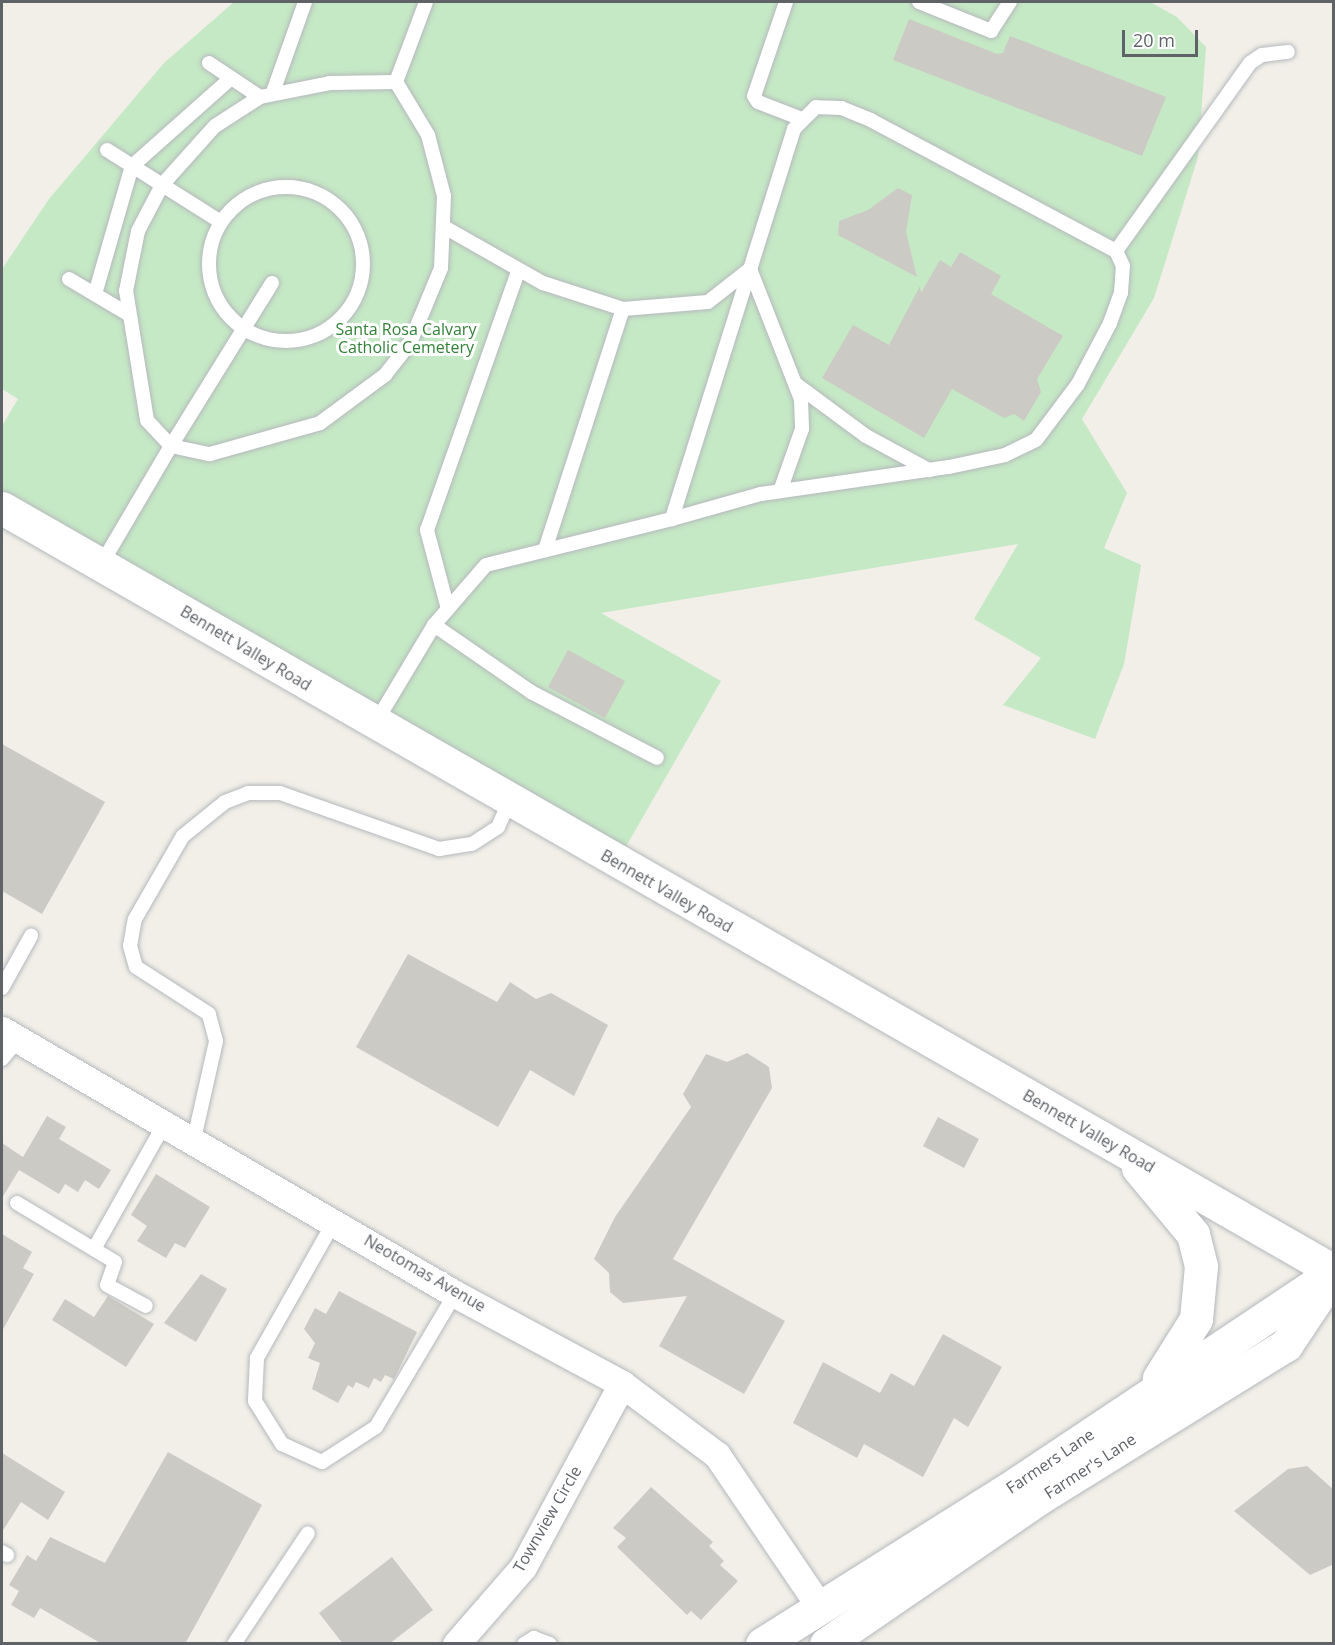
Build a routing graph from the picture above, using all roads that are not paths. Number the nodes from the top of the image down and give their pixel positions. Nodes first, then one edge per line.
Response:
1 (305, 2) edge
2 (426, 2) edge
3 (786, 2) edge
4 (919, 2) edge
5 (1010, 2) edge
6 (1288, 52) dead end
7 (209, 63) dead end
8 (231, 78) junction
9 (396, 82) junction
10 (266, 94) junction
11 (802, 119) junction
12 (107, 150) dead end
13 (132, 166) junction
14 (162, 185) junction
15 (221, 222) junction
16 (446, 228) junction
17 (1116, 251) junction
18 (750, 269) junction
19 (518, 271) junction
20 (69, 279) dead end
21 (272, 283) dead end
22 (95, 294) junction
23 (623, 309) junction
24 (128, 314) junction
25 (243, 329) junction
26 (798, 386) junction
27 (171, 446) junction
28 (929, 470) junction
29 (780, 491) junction
30 (2, 508) edge
31 (672, 519) junction
32 (545, 550) junction
33 (102, 563) junction
34 (448, 609) junction
35 (434, 625) junction
36 (375, 724) junction
37 (657, 758) dead end
38 (509, 802) junction
39 (31, 936) dead end
40 (2, 988) edge
41 (7, 1043) edge
42 (164, 1125) junction
43 (194, 1139) junction
44 (1122, 1149) junction
45 (17, 1203) dead end
46 (335, 1220) junction
47 (94, 1249) junction
48 (1334, 1272) edge
49 (455, 1294) junction
50 (146, 1306) dead end
51 (622, 1384) junction
52 (1144, 1398) junction
53 (308, 1533) dead end
54 (818, 1604) junction
55 (839, 1640) edge
56 (234, 1644) edge
57 (456, 1644) edge
58 (524, 1644) edge
59 (550, 1644) edge
60 (762, 1644) edge

1 - 10 lane
2 - 9 lane
3 - 11 lane
4 - 5 lane
6 - 17 lane
7 - 8 lane
8 - 10 lane
8 - 13 lane
9 - 10 lane
9 - 16 lane
10 - 14 lane
11 - 17 lane
11 - 18 lane
12 - 13 lane
13 - 14 lane
13 - 22 lane
14 - 15 lane
14 - 24 lane
15 - 25 lane
15 - 25 lane
16 - 19 lane
16 - 27 lane
17 - 28 lane
18 - 23 lane
18 - 26 lane
18 - 31 lane
19 - 23 lane
19 - 34 lane
20 - 22 lane
21 - 25 lane
22 - 24 lane
23 - 32 lane
24 - 27 lane
25 - 27 lane
26 - 28 lane
26 - 29 lane
27 - 33 lane
28 - 29 lane
29 - 31 lane
30 - 33 street, Bennett Valley Road
31 - 32 lane
32 - 34 lane
33 - 36 street, Bennett Valley Road
34 - 35 lane
35 - 36 lane
35 - 37 lane
36 - 38 street, Bennett Valley Road
38 - 43 lane
38 - 44 street, Bennett Valley Road
39 - 40 lane
41 - 42 street, Neotomas Avenue
42 - 43 street, Neotomas Avenue
42 - 47 lane
43 - 46 street, Neotomas Avenue
44 - 48 street, Bennett Valley Road
44 - 52 street
45 - 47 lane
46 - 49 street, Neotomas Avenue
46 - 49 lane
47 - 50 lane
48 - 52 street, Farmers Lane
48 - 55 street, Farmer's Lane
49 - 51 street, Neotomas Avenue
51 - 54 street, Neotomas Avenue
51 - 57 street, Townview Circle
52 - 54 street, Farmers Lane
53 - 56 lane
54 - 55 lane
54 - 60 street, Farmers Lane
58 - 59 lane

